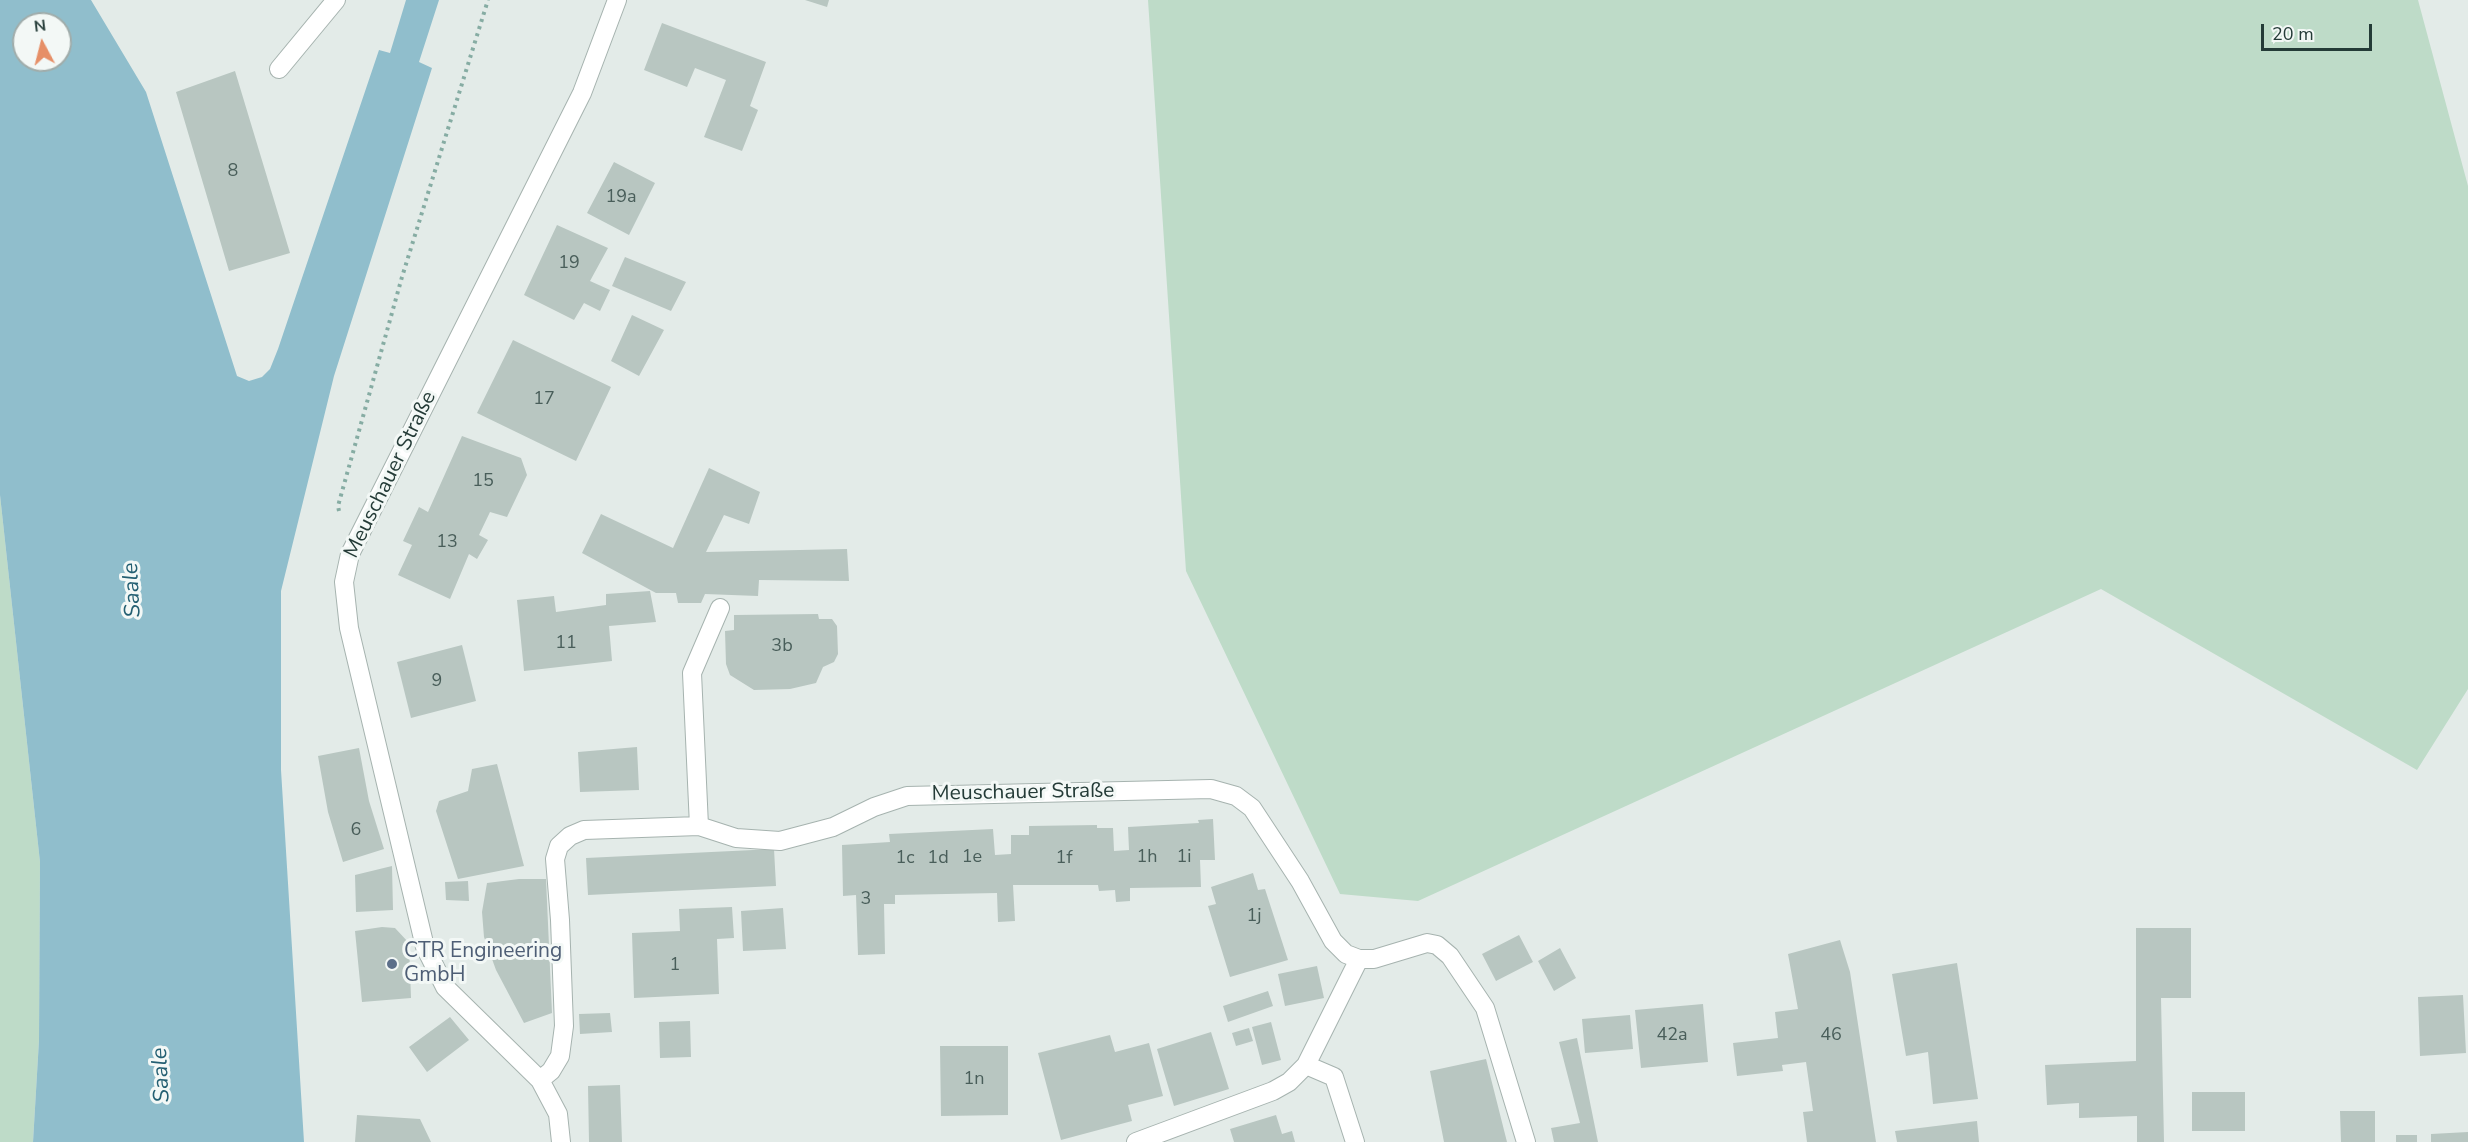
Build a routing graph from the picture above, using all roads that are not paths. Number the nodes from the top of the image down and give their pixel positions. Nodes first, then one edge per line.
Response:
1 (336, 0) edge
2 (617, 0) edge
3 (279, 69) dead end
4 (720, 608) dead end
5 (699, 826) junction
6 (1359, 959) junction
7 (1306, 1065) junction
8 (540, 1080) junction
9 (561, 1142) edge
10 (1136, 1142) edge
11 (1355, 1142) edge
12 (1526, 1142) edge

1 - 3 street
2 - 8 street, Meuschauer Straße
4 - 5 street
5 - 6 street, Meuschauer Straße
5 - 8 street, Meuschauer Straße
6 - 7 street
6 - 12 street
7 - 10 street
7 - 11 street
8 - 9 street, Meuschauer Straße

